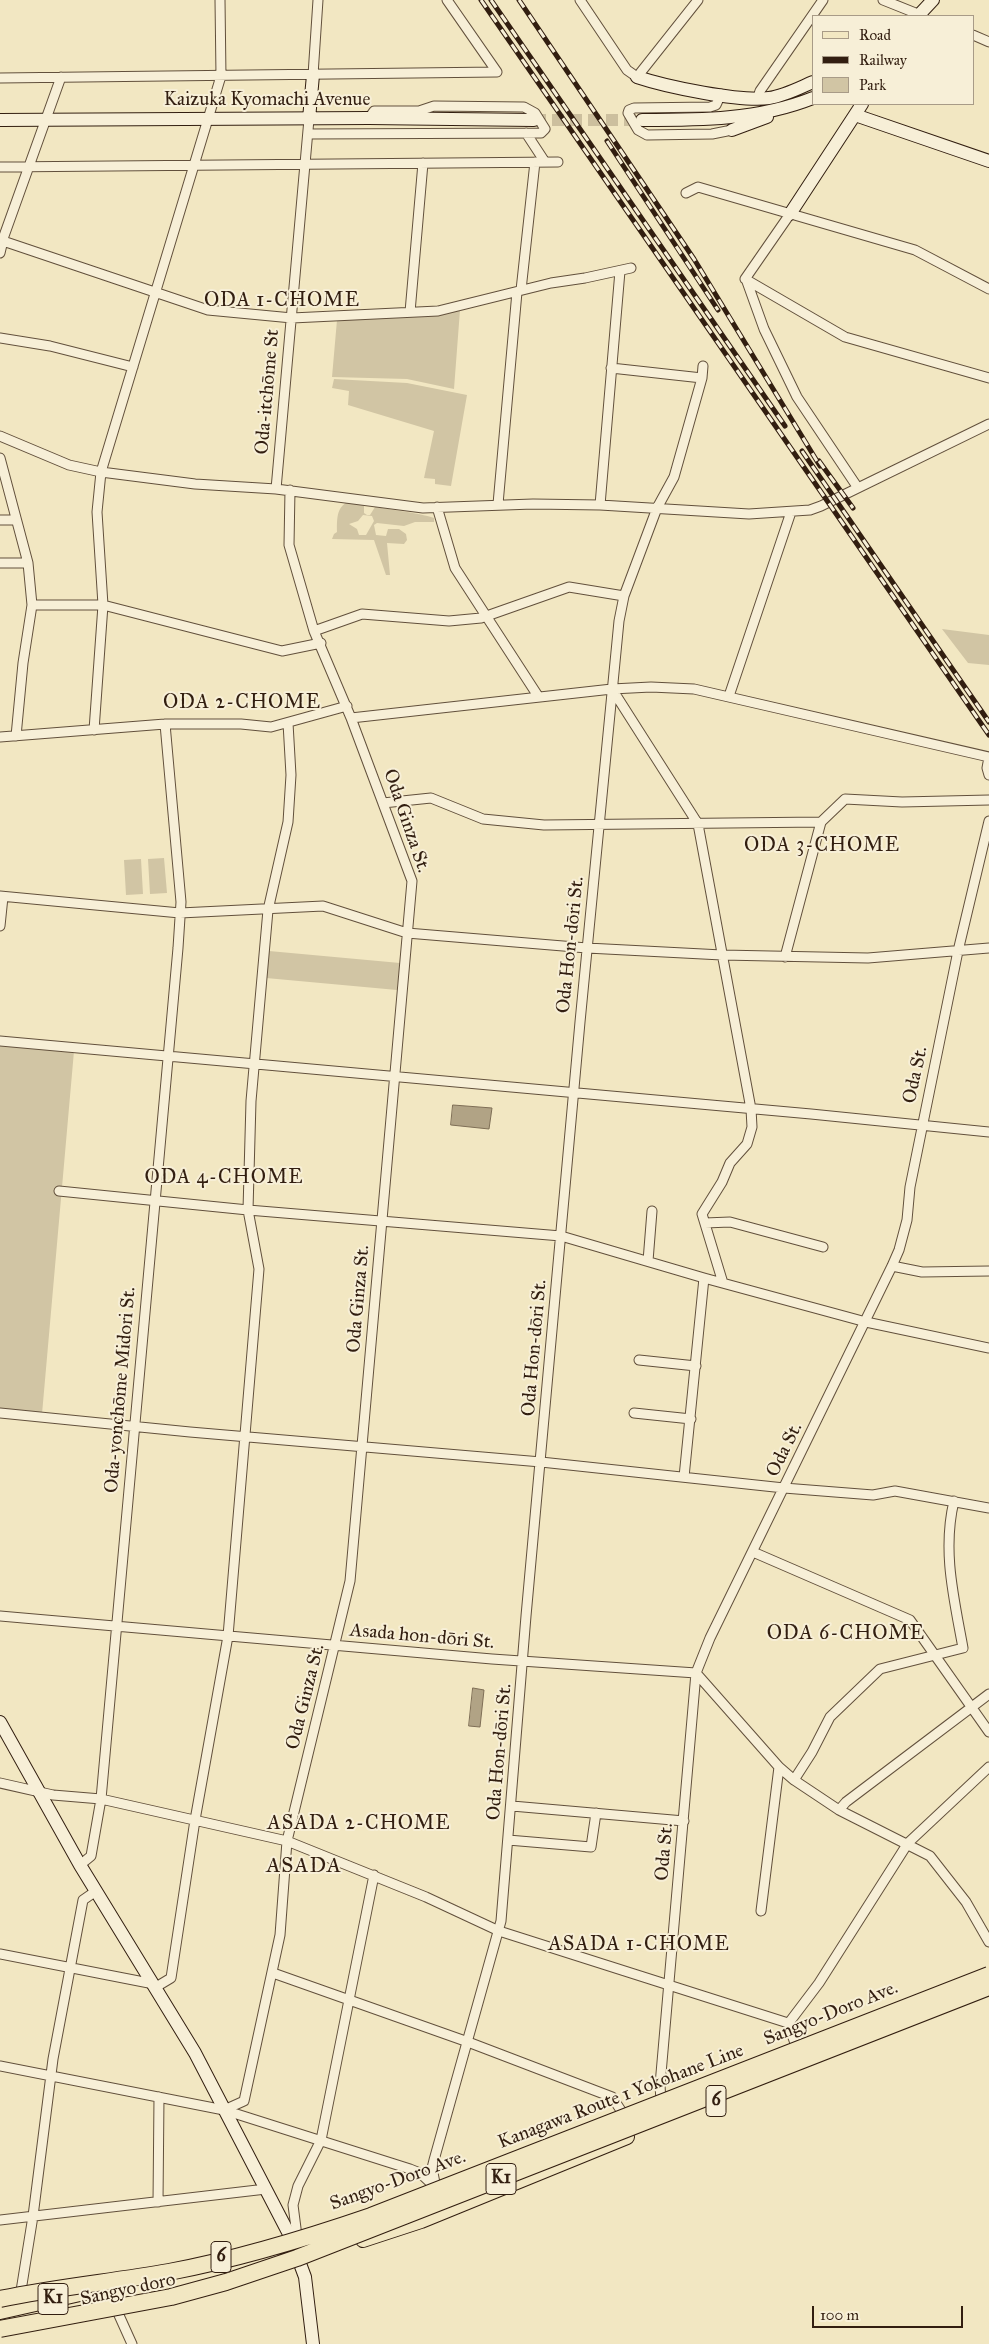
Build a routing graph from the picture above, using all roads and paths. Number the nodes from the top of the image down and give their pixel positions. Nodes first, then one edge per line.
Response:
1 (220, 0) edge
2 (318, 0) edge
3 (447, 0) edge
4 (580, 0) edge
5 (698, 0) edge
6 (823, 0) edge
7 (883, 0) edge
8 (933, 0) edge
9 (813, 15) edge
10 (918, 15) edge
11 (921, 15) edge
12 (812, 16) edge
13 (974, 35) edge
14 (989, 42) edge
15 (313, 75) junction
16 (221, 76) junction
17 (62, 77) junction
18 (637, 77) junction
19 (0, 78) edge
20 (812, 82) edge
21 (721, 94) junction
22 (758, 97) junction
23 (812, 98) edge
24 (792, 105) junction
25 (861, 105) edge
26 (855, 115) junction
27 (369, 118) junction
28 (309, 119) junction
29 (0, 120) edge
30 (46, 120) junction
31 (208, 120) junction
32 (534, 120) tunnel mouth
33 (642, 120) tunnel mouth
34 (732, 130) joint
35 (526, 132) junction
36 (308, 134) junction
37 (989, 161) edge
38 (540, 162) junction
39 (558, 162) dead end
40 (423, 163) junction
41 (194, 165) junction
42 (305, 165) junction
43 (0, 167) edge
44 (30, 167) junction
45 (686, 194) dead end
46 (790, 214) junction
47 (3, 241) junction
48 (0, 253) edge
49 (631, 268) dead end
50 (620, 271) junction
51 (746, 279) junction
52 (989, 289) edge
53 (519, 291) junction
54 (156, 292) junction
55 (410, 312) junction
56 (292, 318) junction
57 (0, 338) edge
58 (703, 366) dead end
59 (133, 367) junction
60 (611, 368) junction
61 (702, 378) junction
62 (989, 378) edge
63 (989, 424) edge
64 (0, 436) edge
65 (0, 458) edge
66 (101, 472) junction
67 (858, 488) junction
68 (276, 489) junction
69 (290, 490) junction
70 (498, 504) junction
71 (600, 505) junction
72 (437, 507) junction
73 (657, 508) junction
74 (791, 512) junction
75 (0, 520) edge
76 (16, 520) junction
77 (0, 563) edge
78 (28, 563) junction
79 (624, 596) junction
80 (32, 605) junction
81 (103, 606) junction
82 (487, 616) junction
83 (314, 631) junction
84 (321, 643) junction
85 (612, 689) junction
86 (538, 696) junction
87 (729, 696) junction
88 (346, 706) junction
89 (351, 718) junction
90 (288, 723) junction
91 (165, 724) junction
92 (94, 730) junction
93 (16, 736) junction
94 (0, 737) edge
95 (989, 757) edge
96 (989, 775) edge
97 (989, 800) edge
98 (383, 803) junction
99 (989, 821) edge
100 (821, 822) junction
101 (698, 824) junction
102 (600, 826) junction
103 (2, 896) edge
104 (268, 910) junction
105 (180, 912) junction
106 (0, 926) edge
107 (407, 933) junction
108 (587, 948) junction
109 (989, 948) edge
110 (958, 951) junction
111 (722, 956) junction
112 (785, 957) junction
113 (0, 1041) edge
114 (168, 1056) junction
115 (254, 1064) junction
116 (394, 1077) junction
117 (574, 1092) junction
118 (751, 1109) junction
119 (922, 1125) junction
120 (989, 1132) edge
121 (59, 1191) dead end
122 (154, 1201) junction
123 (248, 1210) junction
124 (652, 1211) dead end
125 (382, 1221) junction
126 (705, 1223) junction
127 (562, 1236) junction
128 (823, 1247) dead end
129 (648, 1261) junction
130 (892, 1266) junction
131 (989, 1271) edge
132 (704, 1278) junction
133 (723, 1283) junction
134 (866, 1322) junction
135 (989, 1348) edge
136 (639, 1360) dead end
137 (696, 1366) junction
138 (634, 1412) dead end
139 (0, 1413) edge
140 (691, 1418) junction
141 (134, 1426) junction
142 (245, 1436) junction
143 (362, 1447) junction
144 (541, 1462) junction
145 (684, 1477) junction
146 (784, 1488) junction
147 (954, 1501) junction
148 (989, 1508) edge
149 (753, 1552) junction
150 (0, 1616) edge
151 (117, 1627) junction
152 (228, 1636) junction
153 (336, 1646) junction
154 (934, 1654) junction
155 (524, 1661) junction
156 (696, 1673) junction
157 (989, 1694) edge
158 (971, 1708) junction
159 (0, 1722) edge
160 (989, 1732) edge
161 (779, 1767) junction
162 (989, 1767) edge
163 (794, 1780) junction
164 (0, 1783) edge
165 (39, 1790) junction
166 (101, 1799) junction
167 (512, 1806) junction
168 (838, 1810) junction
169 (596, 1813) junction
170 (195, 1820) junction
171 (684, 1821) junction
172 (508, 1840) junction
173 (287, 1841) junction
174 (908, 1844) junction
175 (80, 1865) junction
176 (374, 1876) junction
177 (96, 1891) junction
178 (761, 1911) dead end
179 (500, 1931) junction
180 (989, 1942) edge
181 (0, 1954) edge
182 (70, 1968) junction
183 (989, 1970) edge
184 (273, 1972) junction
185 (989, 1975) edge
186 (155, 1985) junction
187 (670, 1986) junction
188 (989, 1987) edge
189 (989, 1992) edge
190 (350, 1999) junction
191 (788, 2024) junction
192 (468, 2042) junction
193 (799, 2055) junction
194 (0, 2066) edge
195 (52, 2076) junction
196 (159, 2097) junction
197 (661, 2101) junction
198 (224, 2110) junction
199 (624, 2115) junction
200 (321, 2140) junction
201 (436, 2188) junction
202 (266, 2189) junction
203 (158, 2202) junction
204 (443, 2212) junction
205 (33, 2216) junction
206 (0, 2220) edge
207 (294, 2236) junction
208 (251, 2248) junction
209 (300, 2261) junction
210 (261, 2272) junction
211 (20, 2297) junction
212 (0, 2300) edge
213 (0, 2311) edge
214 (118, 2313) junction
215 (0, 2324) edge
216 (0, 2329) edge
217 (0, 2334) edge
218 (132, 2344) edge
219 (313, 2344) edge

1 - 16 street
2 - 15 street
3 - 15 street
4 - 18 street
5 - 18 street
6 - 9 street
7 - 10 street
8 - 11 street
12 - 22 street
13 - 14 street
15 - 16 street
15 - 28 street
16 - 17 street
16 - 31 street
17 - 19 street
17 - 30 street
18 - 21 street
20 - 22 street
21 - 22 street
21 - 34 street
23 - 24 street
24 - 33 street
24 - 34 street
25 - 26 street
26 - 37 street
26 - 46 street
27 - 28 street, Kaizuka Kyomachi Avenue
27 - 32 street, Kaizuka Kyomachi Avenue
27 - 35 street
28 - 31 street, Kaizuka Kyomachi Avenue
28 - 36 street, Oda-itchōme St
29 - 30 street, Kaizuka Kyomachi Avenue
30 - 31 street, Kaizuka Kyomachi Avenue
30 - 44 street
31 - 41 street
35 - 36 street
35 - 38 street
36 - 42 street, Oda-itchōme St
38 - 39 street
38 - 40 street
38 - 53 street
40 - 42 street
40 - 55 street
41 - 42 street
41 - 44 street
41 - 54 street
42 - 56 street, Oda-itchōme St
43 - 44 street
44 - 47 street
45 - 46 street
46 - 51 street
46 - 52 street
47 - 48 street
47 - 54 street
49 - 50 street
50 - 53 street
50 - 60 street
51 - 62 street
51 - 67 street
53 - 55 street
53 - 70 street
54 - 56 street
54 - 59 street
55 - 56 street
56 - 68 street, Oda-itchōme St
57 - 59 street
58 - 61 street, Oda Hon-dōri St.
59 - 66 street
60 - 61 street
60 - 71 street
61 - 73 street, Oda Hon-dōri St.
63 - 67 street
64 - 66 street
65 - 76 street
66 - 68 street
66 - 81 street
67 - 74 street
68 - 69 street
69 - 72 street
69 - 83 street, Oda Ginza St.
70 - 71 street
70 - 72 street
71 - 73 street
72 - 82 street
73 - 74 street
73 - 79 street, Oda Hon-dōri St.
74 - 87 street
75 - 76 street
76 - 78 street
77 - 78 street
78 - 80 street
79 - 82 street
79 - 85 street, Oda Hon-dōri St.
80 - 81 street
80 - 93 street
81 - 84 street
81 - 92 street
82 - 83 street
82 - 86 street
83 - 84 street, Oda Ginza St.
84 - 88 street, Oda Ginza St.
85 - 86 street
85 - 87 street
85 - 101 street
85 - 102 street, Oda Hon-dōri St.
86 - 89 street
87 - 95 street
88 - 89 street, Oda Ginza St.
88 - 90 street
89 - 98 street, Oda Ginza St.
90 - 91 street
90 - 104 street
91 - 92 street
91 - 105 street, Oda-yonchōme Midori St.
92 - 93 street
93 - 94 street
95 - 96 street
97 - 100 street
98 - 102 street
98 - 107 street, Oda Ginza St.
99 - 110 street, Oda St.
100 - 101 street
100 - 112 street
101 - 102 street
101 - 111 street
102 - 108 street, Oda Hon-dōri St.
103 - 105 street
103 - 106 street
104 - 105 street
104 - 107 street
104 - 115 street
105 - 114 street, Oda-yonchōme Midori St.
107 - 108 street
107 - 116 street, Oda Ginza St.
108 - 111 street
108 - 117 street, Oda Hon-dōri St.
109 - 110 street
110 - 112 street
110 - 119 street, Oda St.
111 - 112 street
111 - 118 street
113 - 114 street
114 - 115 street
114 - 122 street, Oda-yonchōme Midori St.
115 - 116 street
115 - 123 street
116 - 117 street
116 - 125 street, Oda Ginza St.
117 - 118 street
117 - 127 street, Oda Hon-dōri St.
118 - 119 street
118 - 126 street
119 - 120 street
119 - 130 street, Oda St.
121 - 122 street
122 - 123 street
122 - 141 street, Oda-yonchōme Midori St.
123 - 125 street
123 - 142 street
124 - 129 street
125 - 127 street
125 - 143 street, Oda Ginza St.
126 - 128 street
126 - 133 street
127 - 129 street
127 - 144 street, Oda Hon-dōri St.
129 - 132 street
130 - 131 street
130 - 134 street, Oda St.
132 - 133 street
132 - 137 street
133 - 134 street
134 - 135 street
134 - 146 street, Oda St.
136 - 137 street
137 - 140 street
138 - 140 street
139 - 141 street
140 - 145 street
141 - 142 street
141 - 151 street, Oda-yonchōme Midori St.
142 - 143 street
142 - 152 street
143 - 144 street
143 - 153 street, Oda Ginza St.
144 - 145 street
144 - 155 street, Oda Hon-dōri St.
145 - 146 street
146 - 147 street
146 - 149 street, Oda St.
147 - 148 street
147 - 154 street
149 - 154 street
149 - 156 street, Oda St.
150 - 151 street, Asada hon-dōri St.
151 - 152 street, Asada hon-dōri St.
151 - 166 street, Oda-yonchōme Midori St.
152 - 153 street, Asada hon-dōri St.
152 - 170 street
153 - 155 street, Asada hon-dōri St.
153 - 173 street, Oda Ginza St.
154 - 158 street
154 - 163 street
155 - 156 street, Asada hon-dōri St.
155 - 167 street, Oda Hon-dōri St.
156 - 161 street
156 - 171 street, Oda St.
157 - 158 street
158 - 160 street
158 - 168 street
159 - 165 street
161 - 163 street
161 - 178 street
162 - 174 street
163 - 168 street
164 - 165 street
165 - 166 street
165 - 175 street
166 - 170 street
166 - 175 street, Oda-yonchōme Midori St.
167 - 169 street
167 - 172 street, Oda Hon-dōri St.
168 - 174 street
169 - 171 street
169 - 172 street
170 - 173 street
170 - 186 street
171 - 187 street, Oda St.
172 - 179 street, Oda Hon-dōri St.
173 - 176 street
173 - 184 street, Oda Ginza St.
174 - 180 street
174 - 191 street
175 - 177 street
176 - 179 street
176 - 190 street
177 - 182 street
177 - 186 street
179 - 187 street
179 - 192 street, Oda Hon-dōri St.
181 - 182 street
182 - 186 street
182 - 195 street
183 - 193 main road, Sangyo-Doro Ave. / 6
184 - 190 street
184 - 198 street, Oda Ginza St.
185 - 212 highway, Kanagawa Route 1 Yokohane Line / K1, bridge
186 - 198 street
187 - 191 street
187 - 197 street, Oda St.
188 - 216 highway, Kanagawa Route 1 Yokohane Line / K1, bridge
189 - 204 main road, Sangyo-Doro Ave. / 6
190 - 192 street
190 - 200 street
191 - 193 street
192 - 199 street
192 - 201 street, Oda Hon-dōri St.
193 - 197 main road, Sangyo-Doro Ave. / 6
194 - 195 street
195 - 196 street
195 - 205 street
196 - 198 street
196 - 203 street
197 - 199 main road, Sangyo-Doro Ave. / 6
198 - 200 street
198 - 202 street
199 - 201 main road, Sangyo-Doro Ave. / 6
200 - 201 street
200 - 207 street
201 - 204 street, Oda Hon-dōri St.
201 - 207 main road, Sangyo-Doro Ave. / 6
202 - 203 street
202 - 207 street
203 - 205 street
204 - 209 main road, Sangyo-Doro Ave. / 6
205 - 206 street
205 - 211 street
207 - 208 main road, Sangyo-Doro Ave. / 6
207 - 209 street
208 - 211 main road, Sangyo-Doro Ave. / 6
208 - 213 highway, K1
209 - 210 main road, Sangyo-Doro Ave. / 6
209 - 219 street
210 - 214 main road, Sangyo doro / 6
210 - 215 highway, bridge
211 - 212 main road, Sangyo-Doro Ave. / 6
214 - 217 main road, Sangyo doro / 6
214 - 218 street

